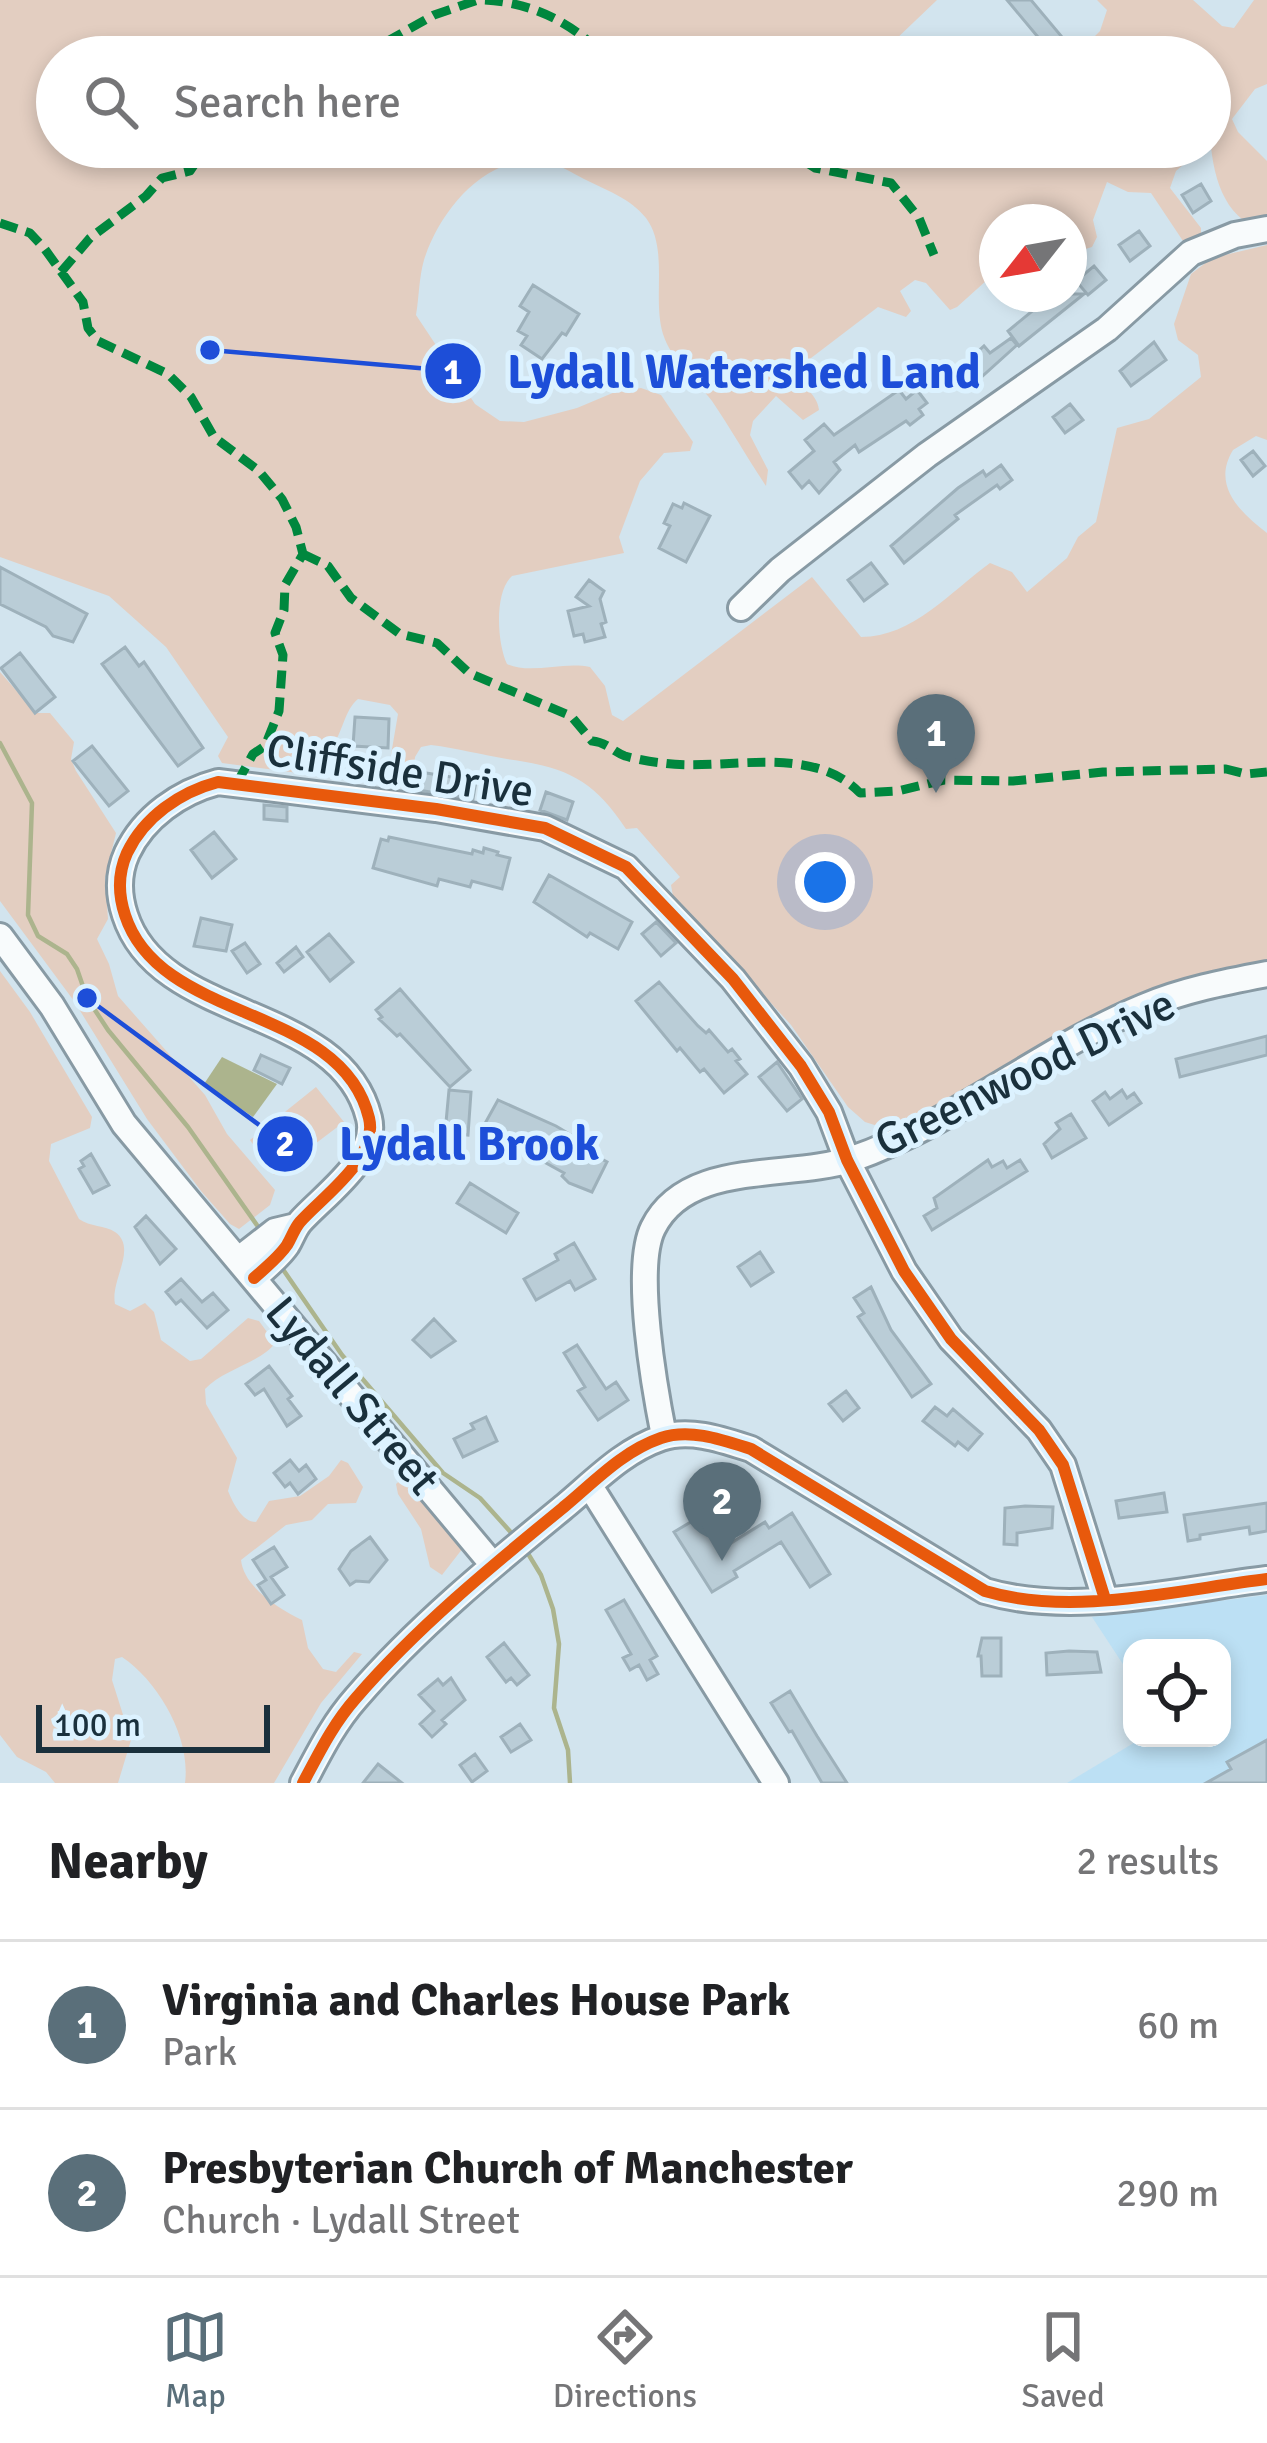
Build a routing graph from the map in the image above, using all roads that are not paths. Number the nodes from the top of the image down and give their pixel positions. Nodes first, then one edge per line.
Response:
1 (1267, 229) edge
2 (741, 608) dead end
3 (0, 936) edge
4 (1267, 974) edge
5 (847, 1160) junction
6 (269, 1249) junction
7 (664, 1436) junction
8 (590, 1486) junction
9 (511, 1551) junction
10 (1267, 1579) edge
11 (1105, 1599) junction
12 (303, 1783) edge
13 (776, 1783) edge

1 - 2 street
3 - 6 street, Lydall Street
4 - 5 street, Greenwood Drive
5 - 6 street, Cliffside Drive
5 - 7 street, Greenwood Drive
5 - 11 street, Cliffside Drive
6 - 9 street, Lydall Street
7 - 8 street
7 - 11 street
8 - 9 street
8 - 13 street
9 - 12 street
10 - 11 street

